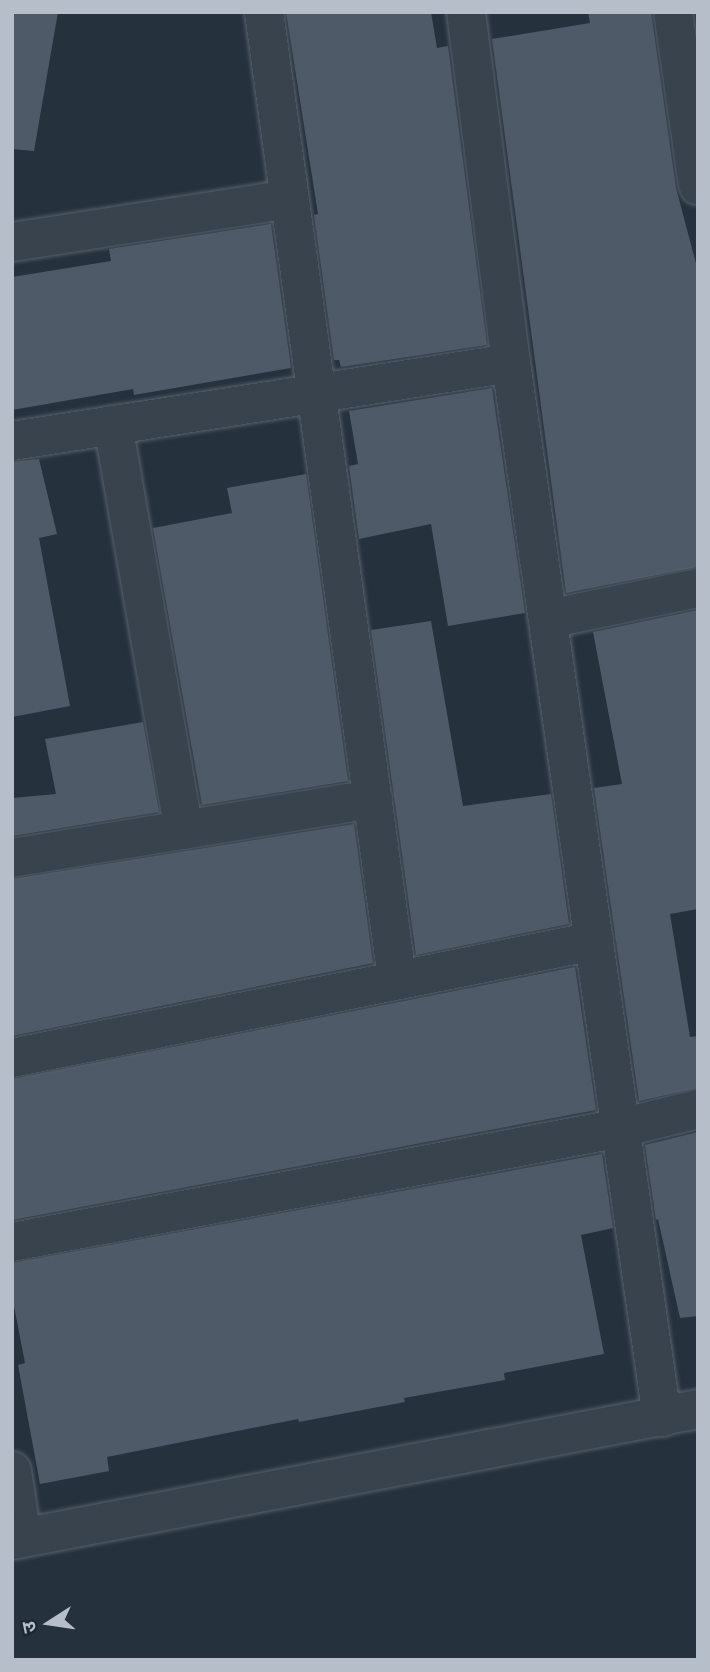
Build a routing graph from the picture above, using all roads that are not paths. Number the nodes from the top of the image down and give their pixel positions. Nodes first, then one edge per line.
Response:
1 (264, 12) edge
2 (466, 12) edge
3 (673, 12) edge
4 (698, 185) edge
5 (290, 199) junction
6 (12, 242) edge
7 (511, 363) junction
8 (317, 393) junction
9 (113, 425) junction
10 (12, 441) edge
11 (698, 588) edge
12 (548, 619) junction
13 (373, 799) junction
14 (184, 830) junction
15 (12, 858) edge
16 (594, 941) junction
17 (397, 978) junction
18 (12, 1058) edge
19 (698, 1109) edge
20 (621, 1128) junction
21 (12, 1242) edge
22 (680, 1413) edge
23 (12, 1471) edge
24 (17, 1539) edge

1 - 5 street
2 - 7 street
3 - 4 street
5 - 6 street
5 - 8 street
7 - 8 street
7 - 12 street
8 - 9 street
8 - 13 street
9 - 10 street
9 - 14 street
11 - 12 street
12 - 16 street
13 - 14 street
13 - 17 street
14 - 15 street
16 - 17 street
16 - 20 street
17 - 18 street
19 - 20 street
20 - 21 street
20 - 22 street
22 - 24 street
23 - 24 street

